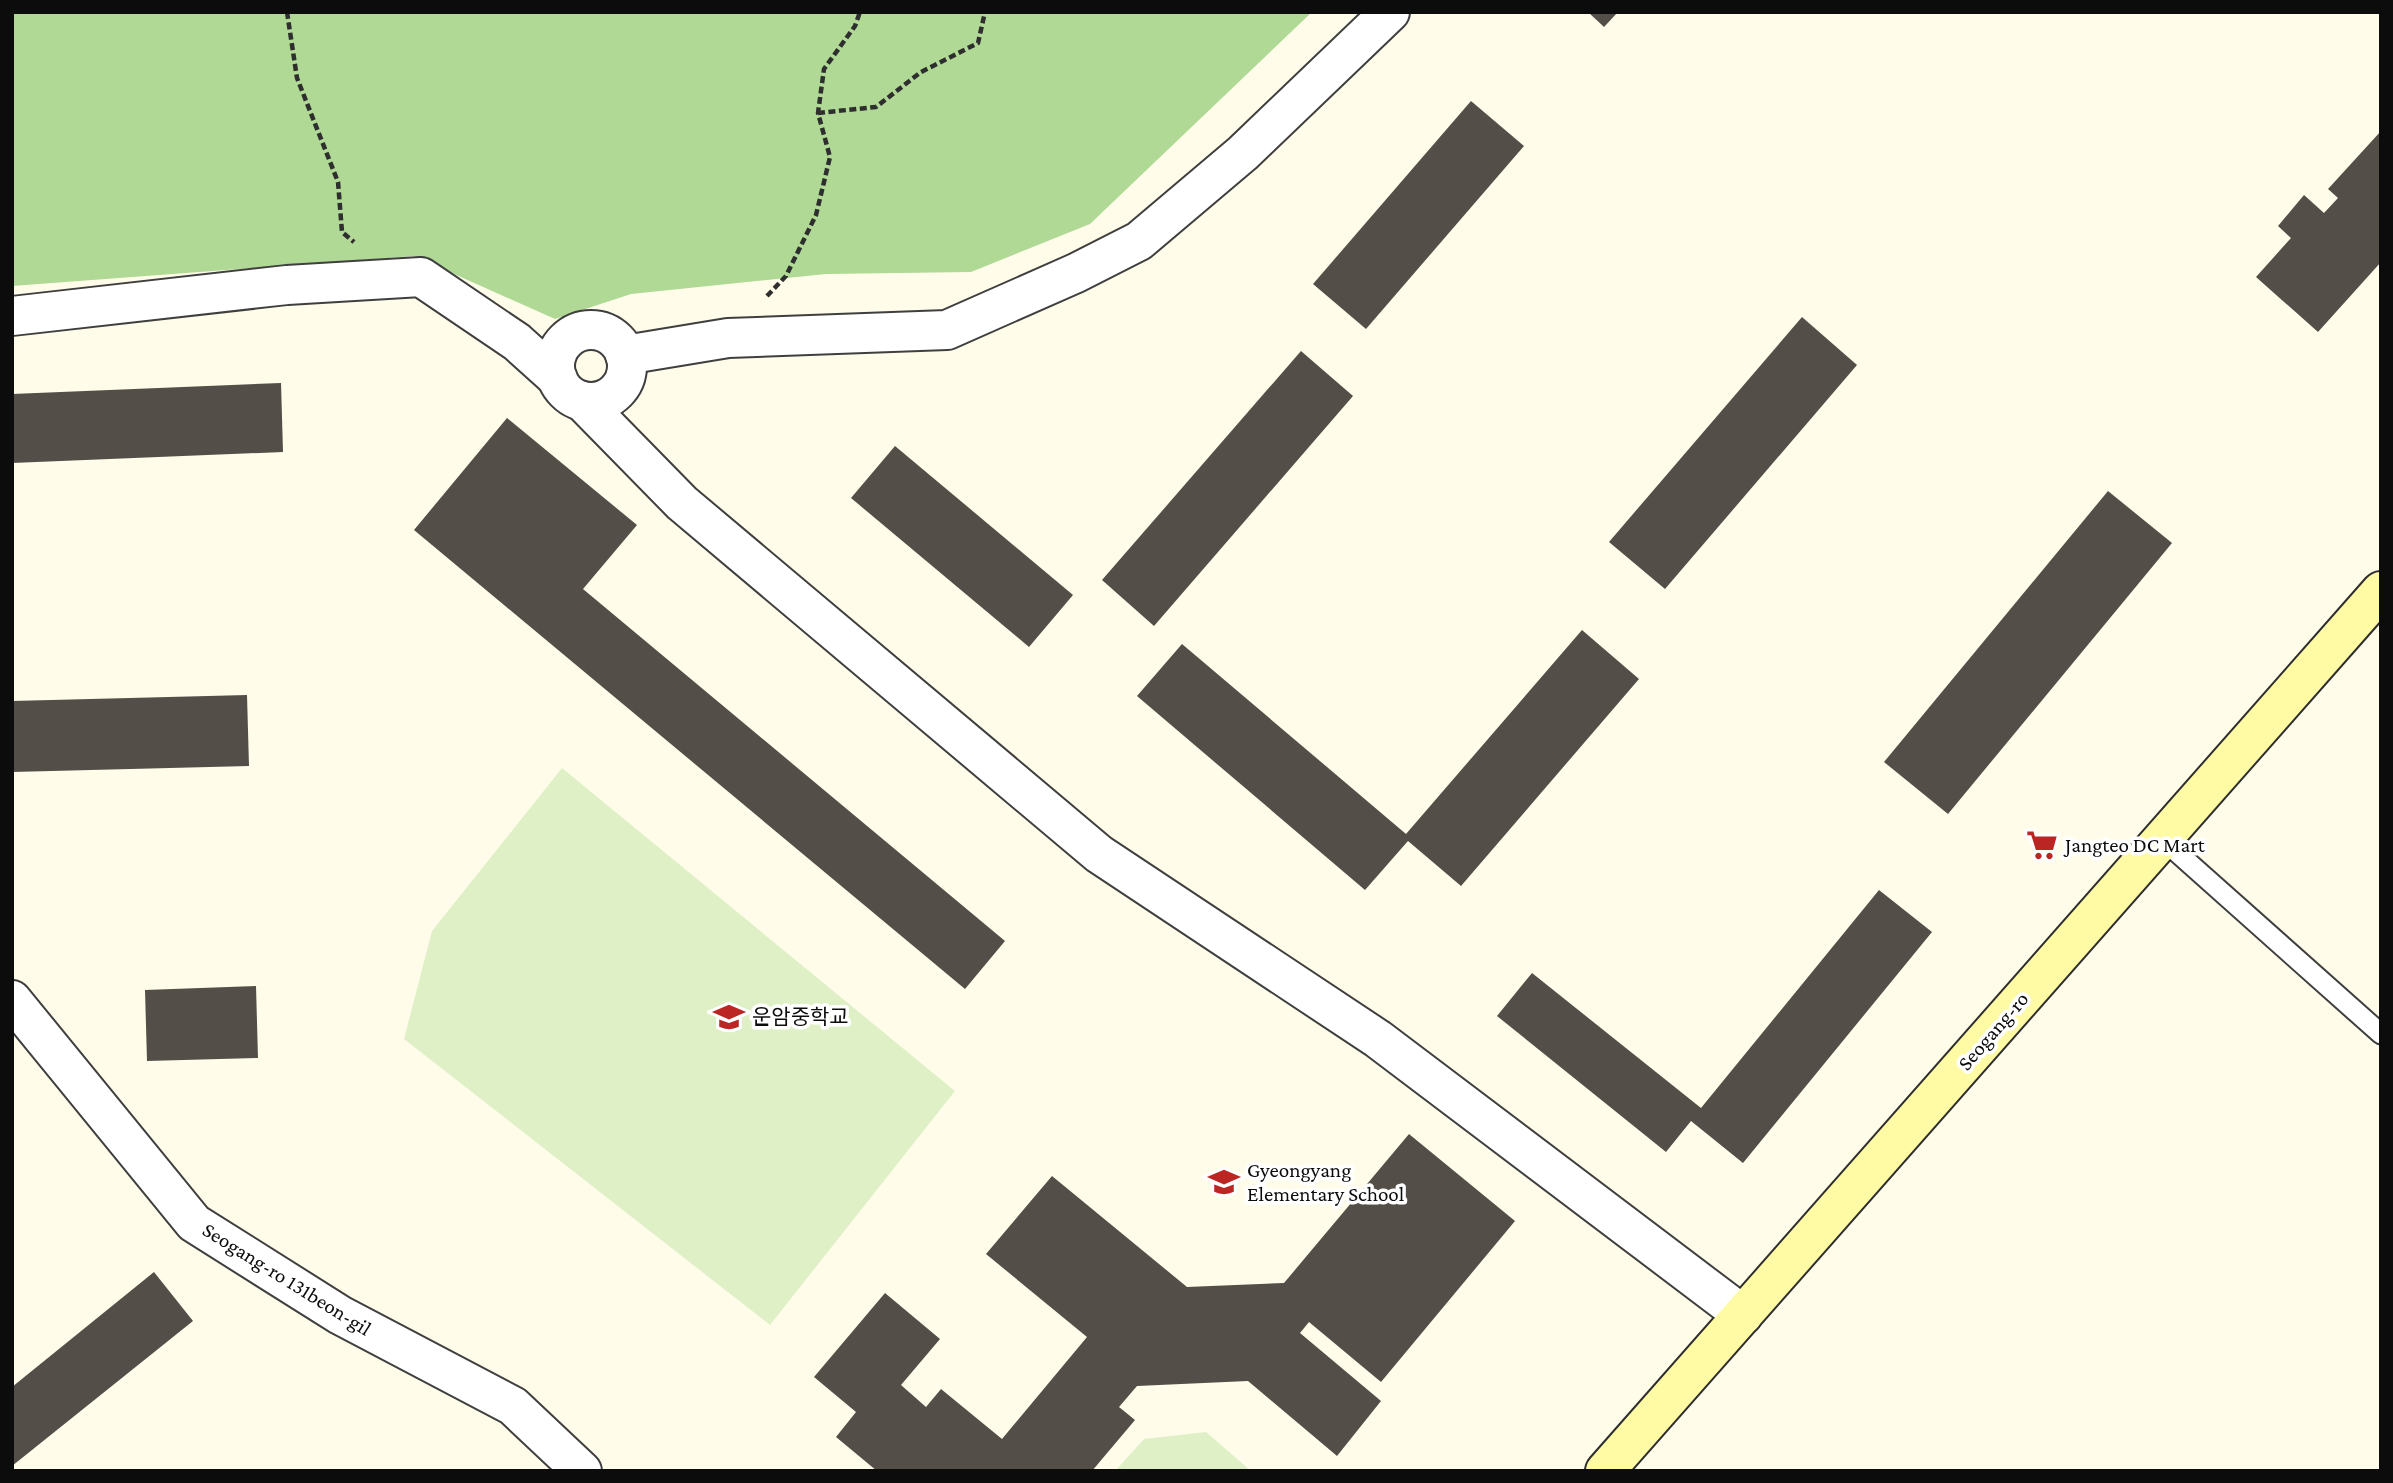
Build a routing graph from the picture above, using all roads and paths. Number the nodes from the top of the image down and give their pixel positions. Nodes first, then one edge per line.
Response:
1 (287, 12) edge
2 (860, 12) edge
3 (985, 12) edge
4 (1391, 12) edge
5 (818, 113) junction
6 (400, 279) junction
7 (12, 316) edge
8 (728, 338) junction
9 (625, 355) junction
10 (570, 390) junction
11 (2381, 591) edge
12 (2162, 839) junction
13 (12, 1000) edge
14 (2381, 1034) edge
15 (1743, 1315) junction
16 (582, 1471) edge
17 (1605, 1471) edge

1 - 6 path
2 - 5 path
3 - 5 path
4 - 8 street
5 - 8 path
6 - 7 street
6 - 10 street
8 - 9 street
9 - 10 street
9 - 10 street
10 - 15 street
11 - 12 main road, Seogang-ro
12 - 14 lane
12 - 15 main road, Seogang-ro
13 - 16 street, Seogang-ro 131beon-gil
15 - 17 main road, Seogang-ro

